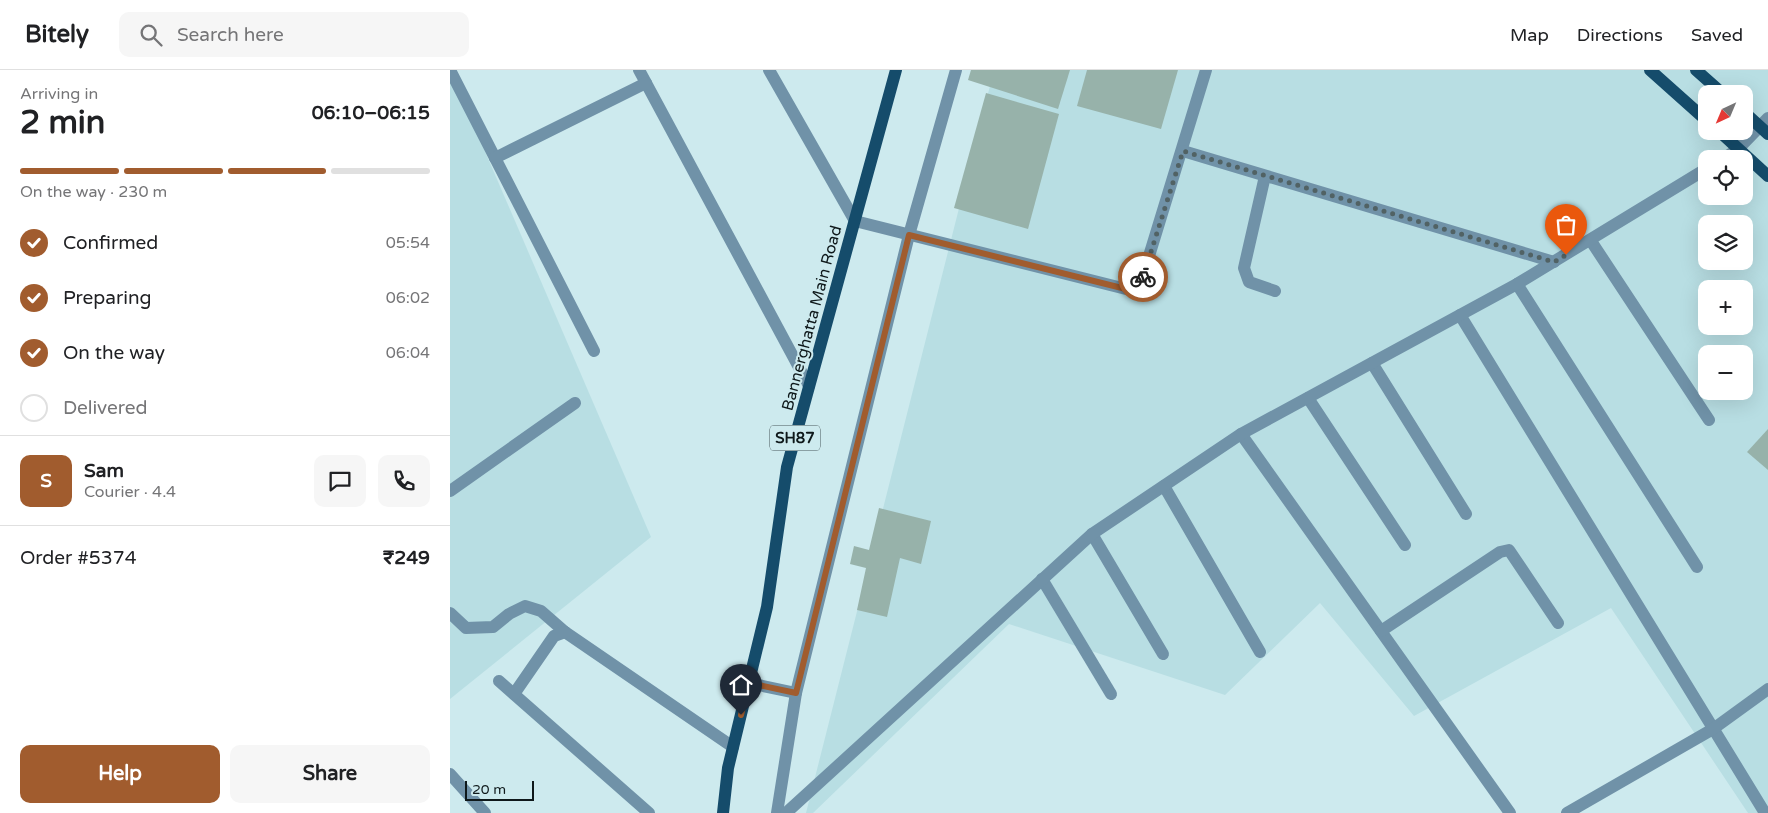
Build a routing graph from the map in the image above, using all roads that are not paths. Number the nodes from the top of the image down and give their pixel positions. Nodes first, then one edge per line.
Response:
1 (450, 70) edge
2 (639, 70) edge
3 (769, 70) edge
4 (896, 70) edge
5 (956, 70) edge
6 (1206, 70) edge
7 (1650, 70) edge
8 (1696, 70) edge
9 (646, 83) junction
10 (1713, 85) edge
11 (1698, 113) edge
12 (1753, 118) edge
13 (1765, 126) edge
14 (1728, 140) edge
15 (1738, 149) junction
16 (1183, 151) junction
17 (495, 158) junction
18 (1698, 174) edge
19 (1265, 176) junction
20 (1768, 176) edge
21 (854, 221) junction
22 (909, 235) junction
23 (1591, 241) junction
24 (1554, 262) junction
25 (1517, 284) junction
26 (1275, 291) dead end
27 (1460, 315) junction
28 (594, 351) dead end
29 (1372, 363) junction
30 (809, 386) junction
31 (1308, 398) junction
32 (575, 403) dead end
33 (1709, 420) dead end
34 (1240, 434) junction
35 (1164, 486) junction
36 (450, 491) edge
37 (1466, 514) dead end
38 (1092, 534) junction
39 (1405, 545) dead end
40 (1697, 567) dead end
41 (1042, 580) junction
42 (450, 613) edge
43 (1558, 623) dead end
44 (1381, 631) junction
45 (565, 632) junction
46 (1260, 652) dead end
47 (1163, 654) dead end
48 (499, 681) dead end
49 (749, 683) junction
50 (1768, 689) edge
51 (796, 693) junction
52 (514, 694) junction
53 (1111, 694) dead end
54 (1713, 730) junction
55 (733, 748) junction
56 (450, 774) edge
57 (485, 813) edge
58 (649, 813) edge
59 (723, 813) edge
60 (777, 813) edge
61 (786, 813) edge
62 (1510, 813) edge
63 (1567, 813) edge
64 (1765, 813) edge

1 - 17 street
2 - 9 street
3 - 21 street
4 - 21 main road, Bannerghatta Main Road / SH87
5 - 22 street
6 - 16 street
7 - 11 main road
8 - 10 main road
9 - 17 street
9 - 30 street
12 - 13 main road
13 - 15 street
14 - 15 main road
15 - 20 main road
16 - 19 street
16 - 22 street
17 - 28 street
18 - 23 street
19 - 24 street
19 - 26 street
21 - 22 street
21 - 30 main road, Bannerghatta Main Road / SH87
22 - 51 street
23 - 24 street
23 - 33 street
24 - 25 street
25 - 27 street
25 - 40 street
27 - 29 street
27 - 54 street
29 - 31 street
29 - 37 street
30 - 49 main road, Bannerghatta Main Road / SH87
31 - 34 street
31 - 39 street
32 - 36 street
34 - 35 street
34 - 44 street
35 - 38 street
35 - 46 street
38 - 41 street
38 - 47 street
41 - 53 street
41 - 61 street
42 - 45 street
43 - 44 street
44 - 62 street
45 - 52 street
45 - 55 street
48 - 52 street
49 - 51 street
49 - 55 main road, Bannerghatta Main Road / SH87
50 - 54 street
51 - 60 street
52 - 58 street
54 - 63 street
54 - 64 street
55 - 59 main road, Bannerghatta Main Road / SH87
56 - 57 street

